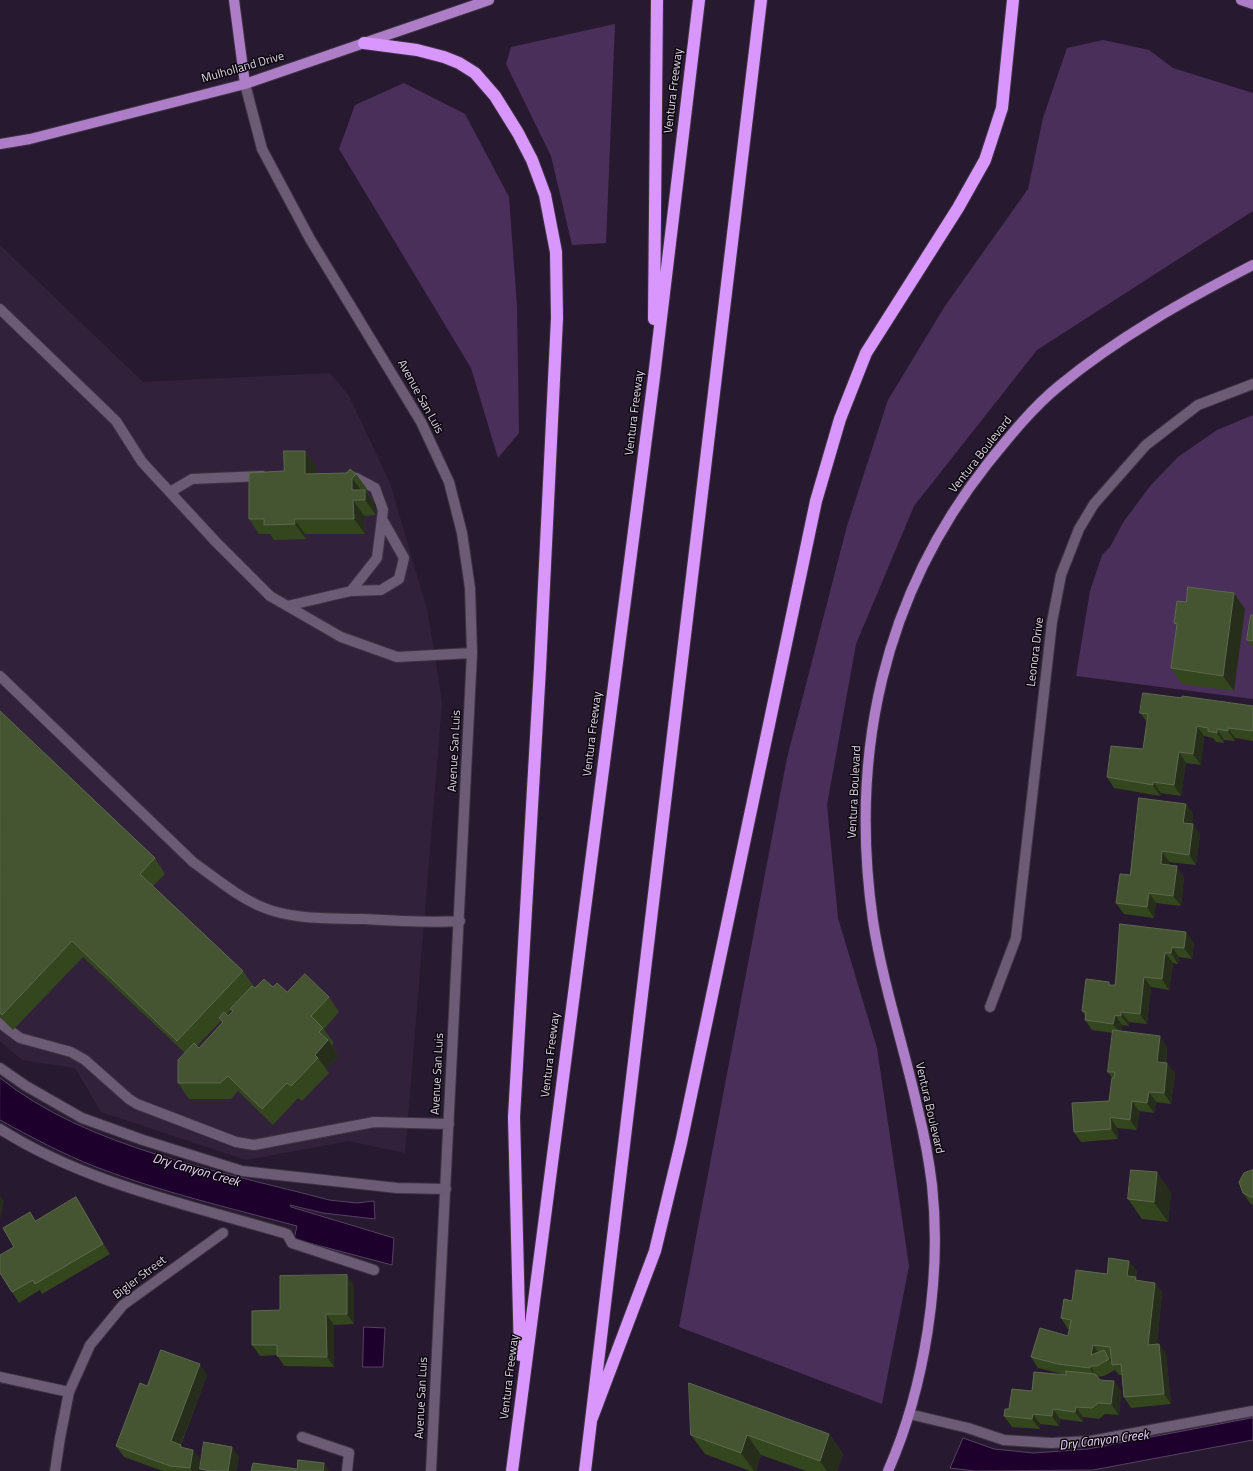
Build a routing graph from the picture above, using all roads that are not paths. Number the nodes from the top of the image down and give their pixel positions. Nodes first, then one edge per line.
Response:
1 (234, 0) edge
2 (489, 0) edge
3 (657, 0) edge
4 (699, 0) edge
5 (761, 0) edge
6 (1013, 0) edge
7 (1241, 0) edge
8 (1253, 4) edge
9 (364, 43) junction
10 (244, 84) junction
11 (0, 144) edge
12 (1253, 265) edge
13 (0, 309) edge
14 (654, 377) junction
15 (1253, 384) edge
16 (271, 476) edge
17 (340, 477) edge
18 (170, 492) junction
19 (382, 519) junction
20 (350, 591) junction
21 (287, 606) junction
22 (472, 653) junction
23 (0, 676) edge
24 (460, 921) junction
25 (990, 1008) dead end
26 (0, 1023) edge
27 (0, 1068) edge
28 (449, 1124) junction
29 (0, 1129) edge
30 (446, 1189) junction
31 (223, 1234) dead end
32 (374, 1270) dead end
33 (0, 1377) edge
34 (69, 1392) junction
35 (521, 1393) junction
36 (1253, 1411) edge
37 (909, 1414) junction
38 (592, 1418) junction
39 (302, 1437) dead end
40 (55, 1471) edge
41 (347, 1471) edge
42 (431, 1471) edge
43 (512, 1471) edge
44 (585, 1471) edge
45 (888, 1471) edge

1 - 10 main road
2 - 9 main road, Mulholland Drive
3 - 14 highway
4 - 14 highway, Ventura Freeway
5 - 38 highway
6 - 38 highway
7 - 8 main road
9 - 10 main road, Mulholland Drive
9 - 35 highway
10 - 11 main road, Mulholland Drive
10 - 22 street, Avenue San Luis
12 - 37 main road, Ventura Boulevard
13 - 18 street
14 - 35 highway, Ventura Freeway
15 - 25 street, Leonora Drive
16 - 18 street
17 - 19 street
18 - 21 street
19 - 20 street
19 - 20 street
20 - 21 street
21 - 22 street
22 - 24 street, Avenue San Luis
23 - 24 street
24 - 28 street, Avenue San Luis
26 - 28 street
27 - 30 street
28 - 30 street, Avenue San Luis
29 - 32 street
30 - 42 street, Avenue San Luis
31 - 34 street, Bigler Street
33 - 34 street
34 - 40 street, Bigler Street
35 - 43 highway, Ventura Freeway
36 - 37 street
37 - 45 main road, Ventura Boulevard
38 - 44 highway
39 - 41 street

